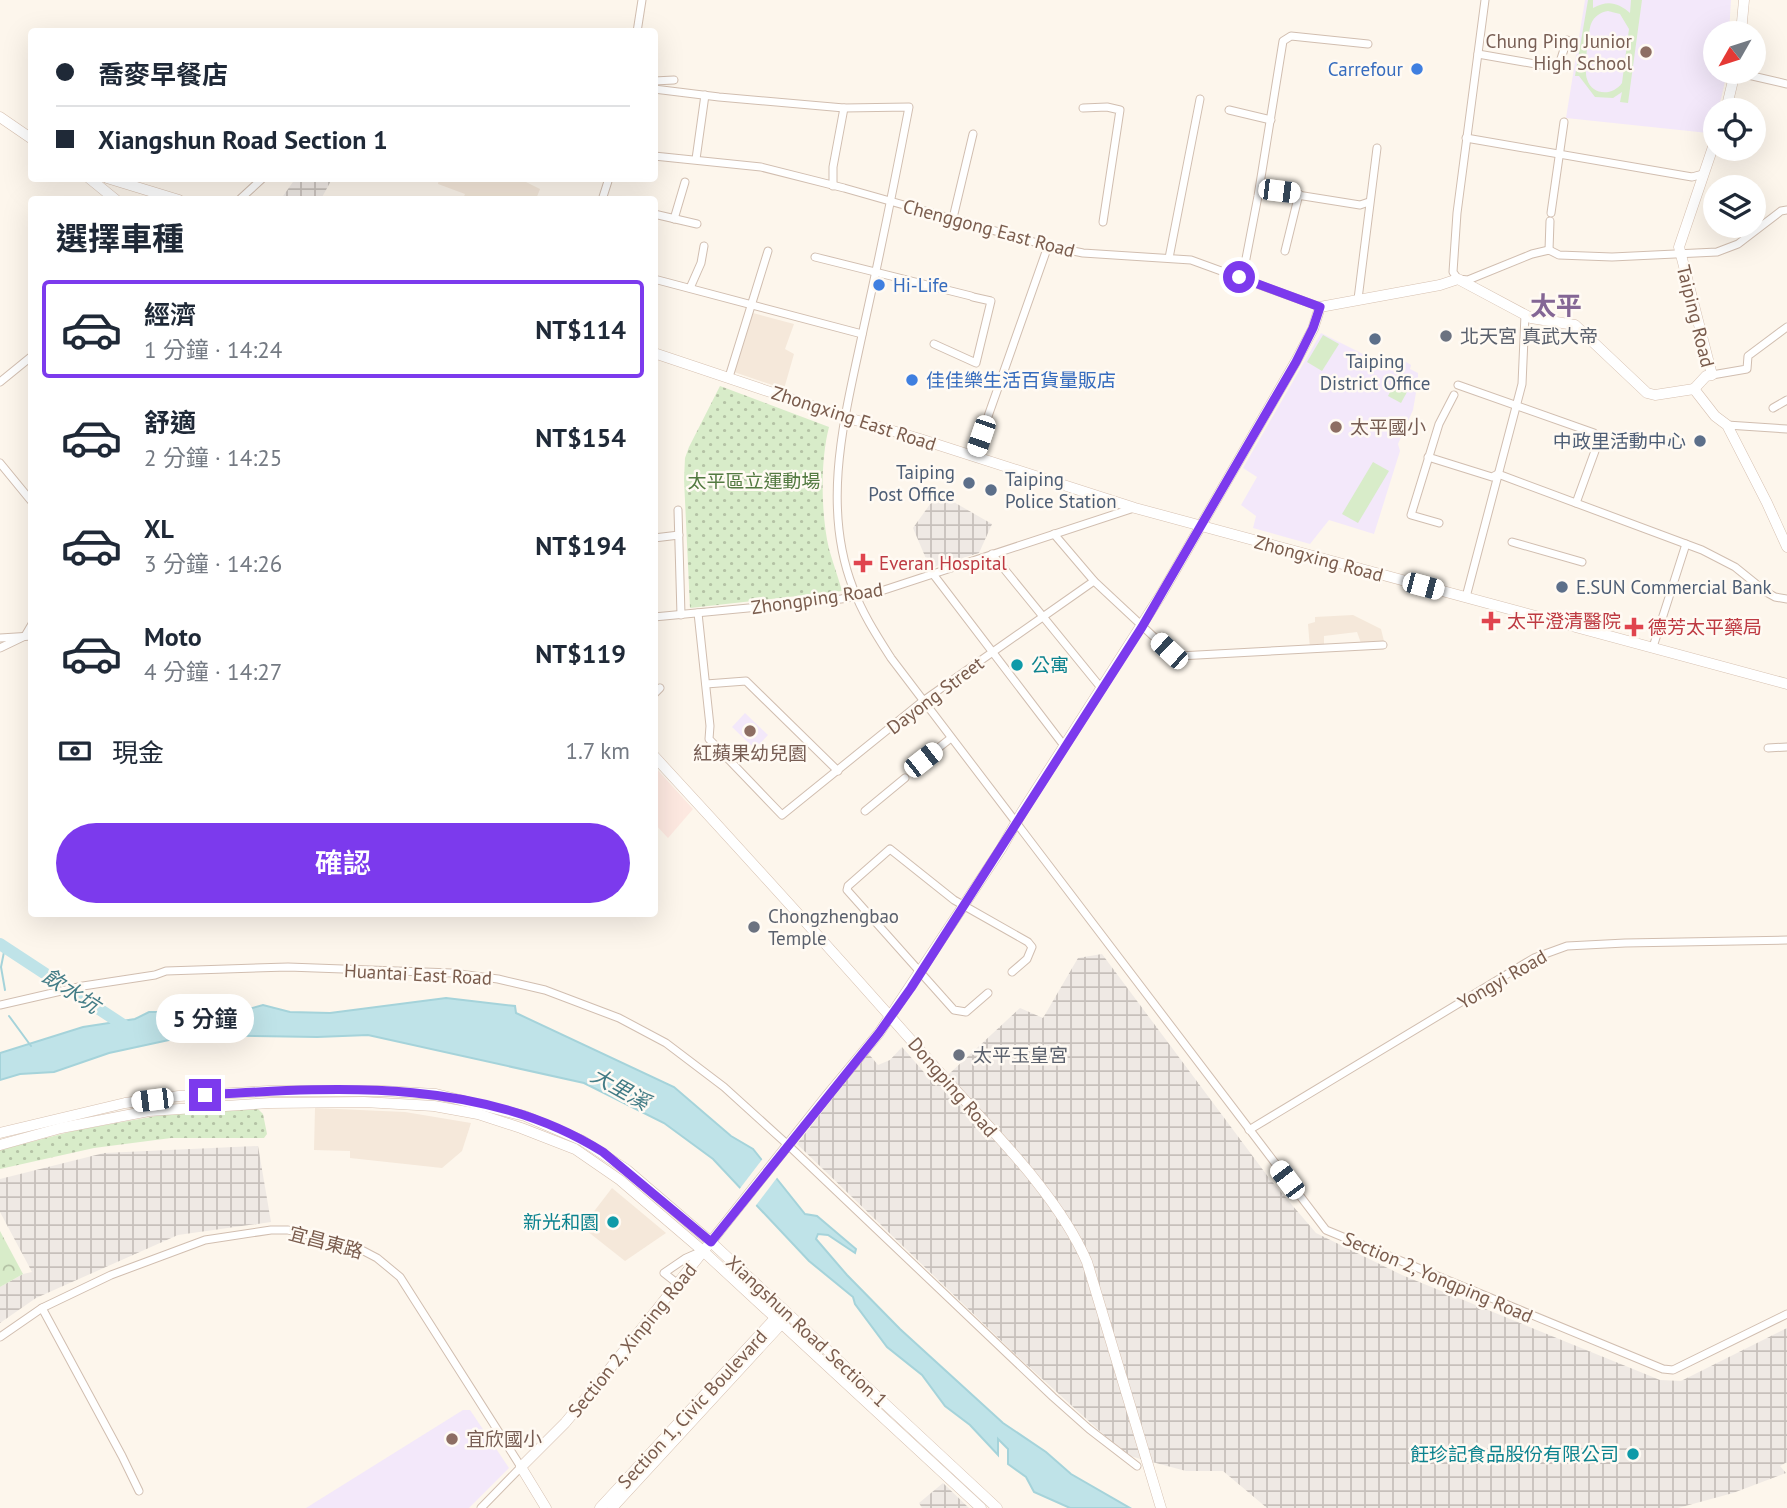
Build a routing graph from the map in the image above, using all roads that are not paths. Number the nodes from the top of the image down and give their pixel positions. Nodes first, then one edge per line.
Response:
1 (642, 0) edge
2 (1485, 0) edge
3 (1744, 0) edge
4 (1742, 21) edge
5 (638, 28) edge
6 (1567, 40) dead end
7 (1368, 44) dead end
8 (1478, 54) junction
9 (674, 80) dead end
10 (1766, 80) edge
11 (658, 81) edge
12 (1787, 85) edge
13 (659, 90) edge
14 (705, 95) junction
15 (1200, 99) dead end
16 (844, 108) junction
17 (1083, 108) dead end
18 (1229, 110) dead end
19 (0, 117) edge
20 (1271, 120) junction
21 (1564, 122) dead end
22 (972, 134) dead end
23 (28, 136) edge
24 (1466, 138) junction
25 (1377, 148) dead end
26 (1560, 154) junction
27 (658, 156) edge
28 (696, 159) junction
29 (1708, 161) edge
30 (1703, 174) junction
31 (94, 182) edge
32 (120, 182) edge
33 (259, 182) edge
34 (685, 182) dead end
35 (833, 186) junction
36 (1259, 189) junction
37 (1299, 194) junction
38 (111, 196) edge
39 (166, 196) edge
40 (243, 196) edge
41 (890, 201) junction
42 (1369, 202) junction
43 (1786, 209) edge
44 (658, 215) edge
45 (953, 218) junction
46 (674, 219) junction
47 (1103, 222) dead end
48 (697, 225) dead end
49 (704, 246) dead end
50 (1048, 246) junction
51 (1549, 250) junction
52 (768, 251) dead end
53 (1285, 251) dead end
54 (1680, 252) junction
55 (814, 257) dead end
56 (1169, 258) junction
57 (875, 271) junction
58 (1239, 277) junction
59 (1458, 279) junction
60 (658, 280) edge
61 (690, 288) junction
62 (1358, 299) junction
63 (752, 304) junction
64 (1320, 307) junction
65 (1525, 315) junction
66 (1787, 327) edge
67 (862, 334) junction
68 (934, 344) dead end
69 (658, 354) edge
70 (28, 359) edge
71 (1712, 375) junction
72 (729, 377) junction
73 (0, 382) edge
74 (1458, 385) dead end
75 (1694, 389) junction
76 (1454, 395) dead end
77 (1787, 400) edge
78 (1516, 405) junction
79 (1773, 408) dead end
80 (845, 417) junction
81 (1727, 425) junction
82 (1787, 429) edge
83 (974, 456) junction
84 (1428, 457) junction
85 (0, 463) edge
86 (1498, 474) junction
87 (28, 497) edge
88 (1576, 503) junction
89 (1135, 508) junction
90 (678, 510) dead end
91 (1439, 523) dead end
92 (1202, 526) junction
93 (1054, 534) junction
94 (679, 536) junction
95 (658, 538) edge
96 (1513, 542) dead end
97 (1686, 544) junction
98 (1787, 547) edge
99 (992, 554) junction
100 (1582, 562) dead end
101 (933, 574) junction
102 (1094, 581) junction
103 (857, 597) junction
104 (1466, 597) junction
105 (1787, 599) edge
106 (698, 613) junction
107 (681, 615) junction
108 (1042, 616) junction
109 (658, 617) edge
110 (1142, 627) junction
111 (28, 636) edge
112 (0, 638) edge
113 (1383, 645) dead end
114 (1653, 647) junction
115 (0, 649) edge
116 (992, 653) junction
117 (706, 684) junction
118 (1787, 684) edge
119 (1102, 689) junction
120 (923, 701) junction
121 (951, 738) junction
122 (1065, 747) junction
123 (1787, 747) edge
124 (1768, 748) dead end
125 (658, 760) edge
126 (923, 760) dead end
127 (838, 771) junction
128 (905, 778) dead end
129 (865, 811) dead end
130 (1016, 823) junction
131 (964, 906) junction
132 (1787, 940) edge
133 (921, 972) junction
134 (1012, 972) dead end
135 (988, 993) dead end
136 (0, 1005) edge
137 (890, 1016) junction
138 (1249, 1130) junction
139 (0, 1133) edge
140 (0, 1144) edge
141 (788, 1145) junction
142 (711, 1242) junction
143 (703, 1251) junction
144 (678, 1284) junction
145 (43, 1308) junction
146 (787, 1312) junction
147 (1787, 1314) edge
148 (778, 1321) junction
149 (0, 1337) edge
150 (1138, 1466) dead end
151 (521, 1467) junction
152 (139, 1491) dead end
153 (481, 1508) edge
154 (545, 1508) edge
155 (600, 1508) edge
156 (612, 1508) edge
157 (981, 1508) edge
158 (997, 1508) edge
159 (1161, 1508) edge

1 - 5 street
2 - 8 street
3 - 4 street
6 - 8 street
7 - 20 street
8 - 24 street
9 - 11 street
10 - 12 street
13 - 14 street
14 - 16 street
14 - 28 street
15 - 56 street
16 - 35 street
16 - 41 street, Section 2, Yongping Road
17 - 47 street
18 - 20 street
19 - 23 street
20 - 36 street
21 - 26 street
22 - 45 street
24 - 26 street
24 - 59 street
25 - 42 street
26 - 30 street
26 - 51 street
27 - 28 street, Chenggong East Road
28 - 35 street, Chenggong East Road
29 - 30 street, Taiping Road
30 - 54 street, Taiping Road
31 - 38 street
32 - 39 street
33 - 40 street
34 - 46 street
35 - 41 street, Chenggong East Road
36 - 37 street
36 - 58 street
37 - 42 street
37 - 53 street
41 - 45 street, Chenggong East Road
41 - 57 street, Section 2, Yongping Road
42 - 62 street
43 - 54 street
44 - 46 street
45 - 50 street, Chenggong East Road
46 - 48 street
49 - 61 street
50 - 56 street, Chenggong East Road
50 - 83 street
51 - 54 street
51 - 59 street
52 - 63 street
54 - 71 street, Taiping Road
55 - 57 street
56 - 58 street, Chenggong East Road
57 - 67 street, Section 2, Yongping Road
57 - 68 street
58 - 64 street, Chenggong East Road
59 - 62 street
59 - 65 street
60 - 61 street
61 - 63 street
62 - 64 street
63 - 67 street
63 - 72 street
64 - 92 street, Section 2, Xinping Road
65 - 75 street
65 - 78 street
66 - 71 street
67 - 80 street, Section 2, Yongping Road
69 - 72 street, Zhongxing East Road
70 - 73 street
71 - 75 street, Taiping Road
72 - 80 street, Zhongxing East Road
74 - 78 street
75 - 81 street, Taiping Road
76 - 84 street
77 - 79 street
78 - 86 street
78 - 88 street
80 - 83 street, Zhongxing East Road
80 - 103 street, Section 2, Yongping Road
81 - 82 street
81 - 98 street, Taiping Road
83 - 89 street, Zhongxing East Road
84 - 86 street
84 - 91 street
85 - 87 street
86 - 88 street
86 - 104 street
88 - 97 street
89 - 92 street, Zhongxing Road
89 - 93 street, Zhongping Road
90 - 94 street
92 - 104 street, Zhongxing Road
92 - 110 street, Section 2, Xinping Road
93 - 99 street, Zhongping Road
93 - 102 street
94 - 95 street
94 - 107 street
96 - 100 street
97 - 105 street
97 - 114 street
99 - 101 street, Zhongping Road
99 - 108 street
101 - 103 street, Zhongping Road
101 - 116 street
102 - 108 street, Dayong Street
102 - 110 street
103 - 106 street, Zhongping Road
103 - 120 street, Section 2, Yongping Road
104 - 114 street, Zhongxing Road
106 - 107 street, Zhongping Road
106 - 117 street
107 - 109 street, Zhongping Road
108 - 116 street, Dayong Street
108 - 119 street
110 - 113 street
110 - 119 street, Section 2, Xinping Road
111 - 112 street
111 - 115 street
114 - 118 street, Zhongxing Road
116 - 120 street, Dayong Street
116 - 122 street
117 - 127 street
117 - 127 street, Dayong Street
119 - 122 street, Section 2, Xinping Road
120 - 121 street, Section 2, Yongping Road
120 - 127 street, Dayong Street
121 - 126 street
121 - 130 street, Section 2, Yongping Road
122 - 130 street, Section 2, Xinping Road
123 - 124 street
125 - 137 street, Dongping Road
128 - 129 street
130 - 131 street, Section 2, Xinping Road
130 - 138 street, Section 2, Yongping Road
131 - 133 street, Section 2, Xinping Road
131 - 133 street
131 - 134 street
132 - 138 street, Yongyi Road
133 - 135 street
133 - 137 street, Section 2, Xinping Road
136 - 141 street, Huantai East Road
137 - 141 street, Section 2, Xinping Road
137 - 159 street, Dongping Road
138 - 147 street, Section 2, Yongping Road
139 - 142 street, Xiangshun Road Section 1
140 - 143 street, Xiangshun Road Section 1
141 - 142 street, Section 2, Xinping Road
141 - 150 street, Huantai East Road
142 - 143 street, Section 2, Xinping Road
142 - 146 street, Xiangshun Road Section 1
143 - 144 street, Section 2, Xinping Road
143 - 144 street
143 - 148 street, Xiangshun Road Section 1
144 - 151 street, Section 2, Xinping Road
145 - 149 street, 宜昌東路
145 - 151 street, 宜昌東路
145 - 152 street
146 - 148 street, Section 1, Civic Boulevard
146 - 158 street, Xiangshun Road Section 1
148 - 155 street, Section 1, Civic Boulevard
148 - 156 street, Section 1, Civic Boulevard
148 - 157 street, Xiangshun Road Section 1
151 - 153 street
151 - 154 street

